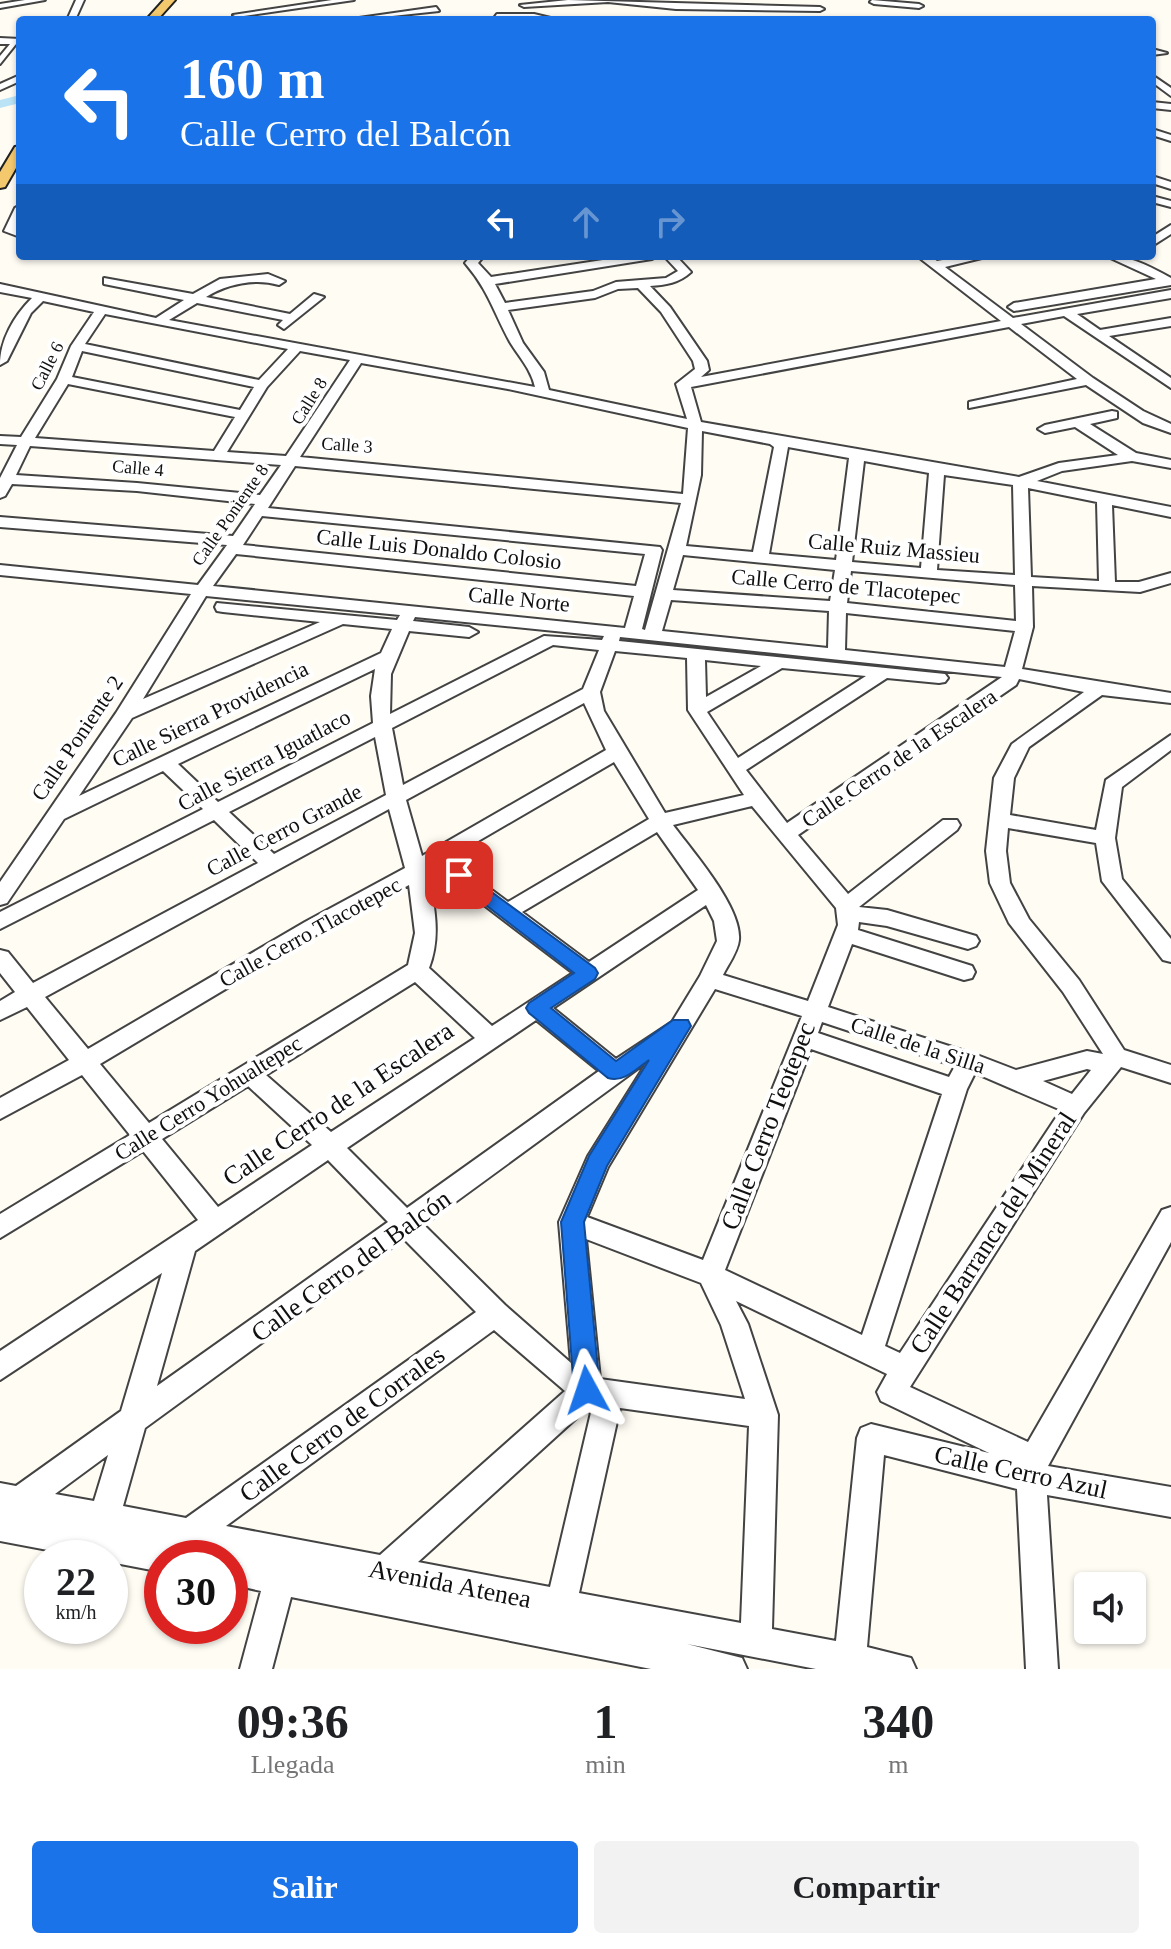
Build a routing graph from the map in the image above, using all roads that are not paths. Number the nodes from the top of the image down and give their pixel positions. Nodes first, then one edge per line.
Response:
1 (41, 0) edge
2 (170, 0) edge
3 (227, 0) edge
4 (291, 0) edge
5 (536, 0) edge
6 (608, 0) edge
7 (643, 1) edge
8 (238, 3) dead end
9 (677, 3) edge
10 (712, 3) edge
11 (750, 4) edge
12 (873, 4) edge
13 (350, 5) edge
14 (524, 5) junction
15 (821, 5) edge
16 (0, 6) edge
17 (306, 6) junction
18 (786, 6) edge
19 (919, 7) edge
20 (436, 9) dead end
21 (318, 14) junction
22 (155, 16) edge
23 (238, 16) edge
24 (304, 16) edge
25 (387, 16) edge
26 (497, 16) joint
27 (534, 16) edge
28 (16, 42) edge
29 (0, 61) edge
30 (16, 156) edge
31 (2, 178) edge
32 (16, 214) edge
33 (16, 231) edge
34 (16, 232) edge
35 (6, 246) dead end
36 (479, 260) edge
37 (626, 260) edge
38 (675, 260) edge
39 (929, 260) edge
40 (963, 260) edge
41 (1138, 260) edge
42 (936, 265) junction
43 (108, 281) dead end
44 (279, 281) dead end
45 (490, 281) junction
46 (642, 285) junction
47 (1170, 286) edge
48 (0, 288) edge
49 (40, 297) junction
50 (318, 297) dead end
51 (197, 299) junction
52 (502, 307) junction
53 (102, 310) junction
54 (997, 310) junction
55 (1066, 312) junction
56 (292, 318) junction
57 (1010, 321) junction
58 (158, 322) junction
59 (1171, 322) edge
60 (1097, 334) junction
61 (264, 341) junction
62 (77, 346) junction
63 (296, 348) junction
64 (357, 359) junction
65 (0, 361) edge
66 (64, 379) junction
67 (1088, 381) junction
68 (683, 384) junction
69 (1171, 384) edge
70 (262, 385) junction
71 (542, 392) junction
72 (974, 405) dead end
73 (1129, 411) junction
74 (244, 415) junction
75 (1112, 415) junction
76 (1077, 422) junction
77 (693, 425) junction
78 (1045, 429) dead end
79 (1171, 429) edge
80 (1100, 436) junction
81 (27, 439) junction
82 (0, 440) edge
83 (775, 440) junction
84 (1108, 453) junction
85 (219, 454) junction
86 (857, 455) junction
87 (292, 462) junction
88 (1171, 464) edge
89 (937, 470) junction
90 (1020, 482) junction
91 (4, 486) edge
92 (690, 499) junction
93 (1104, 499) junction
94 (260, 506) junction
95 (1171, 512) edge
96 (0, 522) edge
97 (235, 545) junction
98 (678, 550) junction
99 (760, 558) junction
100 (845, 565) junction
101 (0, 570) edge
102 (929, 574) junction
103 (1171, 578) edge
104 (1023, 581) junction
105 (0, 583) edge
106 (1107, 587) junction
107 (642, 592) junction
108 (662, 594) junction
109 (196, 597) junction
110 (838, 607) junction
111 (407, 618) junction
112 (342, 619) junction
113 (1025, 627) junction
114 (652, 636) junction
115 (618, 638) junction
116 (550, 640) junction
117 (803, 650) junction
118 (836, 654) junction
119 (696, 655) junction
120 (386, 657) junction
121 (777, 663) junction
122 (881, 674) junction
123 (1012, 677) junction
124 (1099, 689) junction
125 (591, 692) junction
126 (1171, 698) edge
127 (697, 710) junction
128 (125, 714) junction
129 (384, 723) junction
130 (1171, 741) edge
131 (618, 751) junction
132 (165, 762) junction
133 (734, 769) junction
134 (396, 798) junction
135 (756, 799) junction
136 (218, 812) junction
137 (54, 816) junction
138 (998, 820) junction
139 (660, 821) junction
140 (950, 825) dead end
141 (787, 833) junction
142 (1105, 838) junction
143 (434, 857) junction
144 (272, 864) junction
145 (416, 873) junction
146 (710, 892) junction
147 (0, 898) edge
148 (508, 911) junction
149 (847, 918) junction
150 (0, 921) edge
151 (968, 941) dead end
152 (1171, 954) edge
153 (0, 958) edge
154 (417, 970) junction
155 (964, 972) dead end
156 (588, 973) junction
157 (710, 979) junction
158 (29, 994) junction
159 (537, 1008) junction
160 (0, 1011) edge
161 (813, 1012) junction
162 (680, 1026) junction
163 (804, 1037) junction
164 (491, 1039) junction
165 (1171, 1057) edge
166 (969, 1061) junction
167 (85, 1063) junction
168 (1109, 1066) junction
169 (616, 1072) junction
170 (250, 1074) junction
171 (1171, 1074) edge
172 (1018, 1079) junction
173 (955, 1089) junction
174 (1076, 1106) junction
175 (0, 1109) edge
176 (145, 1137) junction
177 (331, 1147) junction
178 (1171, 1218) edge
179 (215, 1222) junction
180 (572, 1222) junction
181 (408, 1225) junction
182 (0, 1227) edge
183 (183, 1247) junction
184 (710, 1275) junction
185 (495, 1314) junction
186 (869, 1354) junction
187 (0, 1367) edge
188 (897, 1381) junction
189 (598, 1392) junction
190 (764, 1415) junction
191 (132, 1423) junction
192 (1032, 1469) junction
193 (1171, 1502) edge
194 (6, 1509) edge
195 (105, 1516) junction
196 (190, 1534) junction
197 (144, 1550) edge
198 (385, 1571) junction
199 (248, 1572) edge
200 (280, 1578) junction
201 (561, 1605) junction
202 (756, 1642) junction
203 (849, 1664) edge
204 (256, 1669) edge
205 (731, 1669) edge
206 (900, 1669) edge
207 (1042, 1669) edge

1 - 16 street
2 - 22 main road
3 - 8 street
4 - 17 street
5 - 14 street
6 - 7 street
6 - 14 street
7 - 9 street
9 - 10 street
10 - 11 street
11 - 18 street
12 - 19 street
13 - 17 street
13 - 21 street
14 - 26 street
15 - 18 street
17 - 21 street
17 - 23 street
20 - 25 street
21 - 24 street
26 - 27 street
28 - 29 street
30 - 31 main road
32 - 33 street
34 - 35 street
36 - 45 street
37 - 45 street
38 - 46 street
39 - 42 street
40 - 42 street
41 - 47 street
42 - 54 street
43 - 51 street
44 - 51 street
45 - 52 street
46 - 52 street
46 - 68 street
47 - 54 street
47 - 55 street
48 - 49 street
49 - 53 street
49 - 65 street
50 - 56 street
51 - 56 street
51 - 58 street
52 - 71 street
53 - 58 street
53 - 62 street, Calle 6
54 - 57 street
55 - 57 street
55 - 60 street
56 - 61 street
57 - 67 street
57 - 68 street
58 - 61 street
59 - 60 street
60 - 69 street
61 - 63 street
62 - 66 street, Calle 6
62 - 70 street
63 - 64 street
63 - 70 street
64 - 71 street
64 - 87 street, Calle 8
66 - 74 street
66 - 81 street, Calle 6
67 - 72 street
67 - 73 street
68 - 77 street
70 - 74 street
71 - 77 street
73 - 75 street
73 - 79 street
74 - 85 street
75 - 76 street
75 - 80 street
76 - 78 street
76 - 80 street
77 - 83 street
77 - 92 street
80 - 84 street
81 - 82 street, Calle 3
81 - 85 street, Calle 3
81 - 91 street, Calle 6
83 - 86 street
83 - 99 street
84 - 88 street
84 - 90 street
85 - 87 street, Calle 3
86 - 89 street
86 - 100 street
87 - 92 street, Calle 3
87 - 94 street, Calle Poniente 8
89 - 90 street
89 - 102 street
90 - 93 street
90 - 104 street
91 - 94 street, Calle 4
92 - 98 street
93 - 95 street
93 - 106 street
94 - 97 street, Calle Poniente 8
94 - 107 street
96 - 97 street, Calle Luis Donaldo Colosio
97 - 107 street, Calle Luis Donaldo Colosio
97 - 109 street, Calle Poniente 8
98 - 99 street, Calle Ruiz Massieu
98 - 108 street
99 - 100 street, Calle Ruiz Massieu
100 - 102 street, Calle Ruiz Massieu
100 - 110 street
101 - 109 street, Calle Norte
102 - 104 street, Calle Ruiz Massieu
103 - 106 street, Calle Ruiz Massieu
104 - 106 street, Calle Ruiz Massieu
104 - 113 street
105 - 109 street, Calle Norte
107 - 115 street
108 - 110 street, Calle Cerro de Tlacotepec
108 - 114 street
109 - 111 street, Calle Norte
109 - 112 street, Calle Norte
109 - 128 street, Calle Poniente 2
110 - 113 street, Calle Cerro de Tlacotepec
110 - 118 street
111 - 112 street, Calle Norte
111 - 115 street, Calle Norte
111 - 116 street, Calle Norte
111 - 120 street
112 - 128 street
113 - 123 street
114 - 115 street, Calle Norte
114 - 117 street, Calle Norte
115 - 116 street, Calle Norte
115 - 119 street, Calle Norte
115 - 125 street
116 - 129 street, Calle Sierra Iguatlaco
117 - 118 street, Calle Norte
117 - 121 street
118 - 123 street, Calle Norte
119 - 121 street, Calle Norte
119 - 127 street
120 - 129 street
120 - 132 street, Calle Sierra Providencia
121 - 122 street, Calle Norte
121 - 127 street
122 - 123 street, Calle Norte
122 - 133 street
123 - 124 street, Calle Norte
123 - 141 street, Calle Cerro de la Escalera
124 - 126 street, Calle Norte
124 - 138 street
125 - 131 street
125 - 134 street, Calle Cerro Grande
127 - 133 street
128 - 137 street, Calle Poniente 2
129 - 134 street
129 - 136 street, Calle Sierra Iguatlaco
130 - 142 street
131 - 139 street
131 - 143 street, Calle Cerro Tlacotepec
132 - 136 street
132 - 137 street, Calle Sierra Providencia
133 - 135 street
134 - 144 street, Calle Cerro Grande
134 - 145 street
135 - 139 street
135 - 141 street
136 - 144 street
136 - 150 street, Calle Sierra Iguatlaco
137 - 147 street, Calle Poniente 2
138 - 142 street
138 - 168 street
139 - 146 street
139 - 148 street
140 - 149 street
141 - 149 street
142 - 152 street
143 - 145 street, Calle Cerro Tlacotepec
143 - 148 street
144 - 158 street, Calle Cerro Grande
145 - 154 street
145 - 167 street, Calle Cerro Tlacotepec
146 - 156 street, Calle Cerro de la Escalera
146 - 157 street
148 - 156 street
149 - 151 street
149 - 155 street
149 - 161 street, Calle Cerro Teotepec
153 - 158 street
154 - 164 street
154 - 170 street, Calle Cerro Yohualtepec
156 - 159 street, Calle Cerro de la Escalera
157 - 161 street, Calle de la Silla
157 - 162 street
158 - 160 street, Calle Cerro Grande
158 - 167 street
159 - 164 street, Calle Cerro de la Escalera
159 - 169 street
161 - 163 street, Calle Cerro Teotepec
161 - 166 street, Calle de la Silla
162 - 169 street, Calle Cerro del Balcón
162 - 180 street
163 - 173 street, Calle de la Silla
163 - 184 street, Calle Cerro Teotepec
164 - 177 street, Calle Cerro de la Escalera
165 - 168 street
166 - 172 street, Calle de la Silla
166 - 173 street, Calle Barranca del Mineral
167 - 175 street, Calle Cerro Tlacotepec
167 - 176 street
168 - 171 street
168 - 172 street
168 - 174 street, Calle Barranca del Mineral
169 - 181 street, Calle Cerro del Balcón
170 - 176 street, Calle Cerro Yohualtepec
170 - 177 street
172 - 174 street, Calle de la Silla
173 - 186 street, Calle Barranca del Mineral
174 - 188 street, Calle Barranca del Mineral
176 - 179 street
176 - 182 street, Calle Cerro Yohualtepec
177 - 179 street, Calle Cerro de la Escalera
177 - 181 street
178 - 192 street
179 - 183 street, Calle Cerro de la Escalera
180 - 184 street
180 - 189 street
181 - 185 street
181 - 191 street, Calle Cerro del Balcón
183 - 187 street, Calle Cerro de la Escalera
183 - 191 street
184 - 186 street
184 - 190 street
185 - 189 street
185 - 196 street, Calle Cerro de Corrales
186 - 188 street
188 - 192 street
189 - 190 street
189 - 198 street
189 - 201 street
190 - 202 street
191 - 194 street, Calle Cerro del Balcón
191 - 195 street
192 - 193 street, Calle Cerro Azul
192 - 203 street, Calle Cerro Azul
192 - 207 street
194 - 195 street, Avenida Atenea
194 - 197 street
195 - 196 street, Avenida Atenea
196 - 198 street, Avenida Atenea
198 - 201 street, Avenida Atenea
199 - 200 street, Avenida Atenea
200 - 204 street
200 - 205 street, Avenida Atenea
201 - 202 street, Avenida Atenea
202 - 203 street, Avenida Atenea
203 - 206 street, Avenida Atenea

